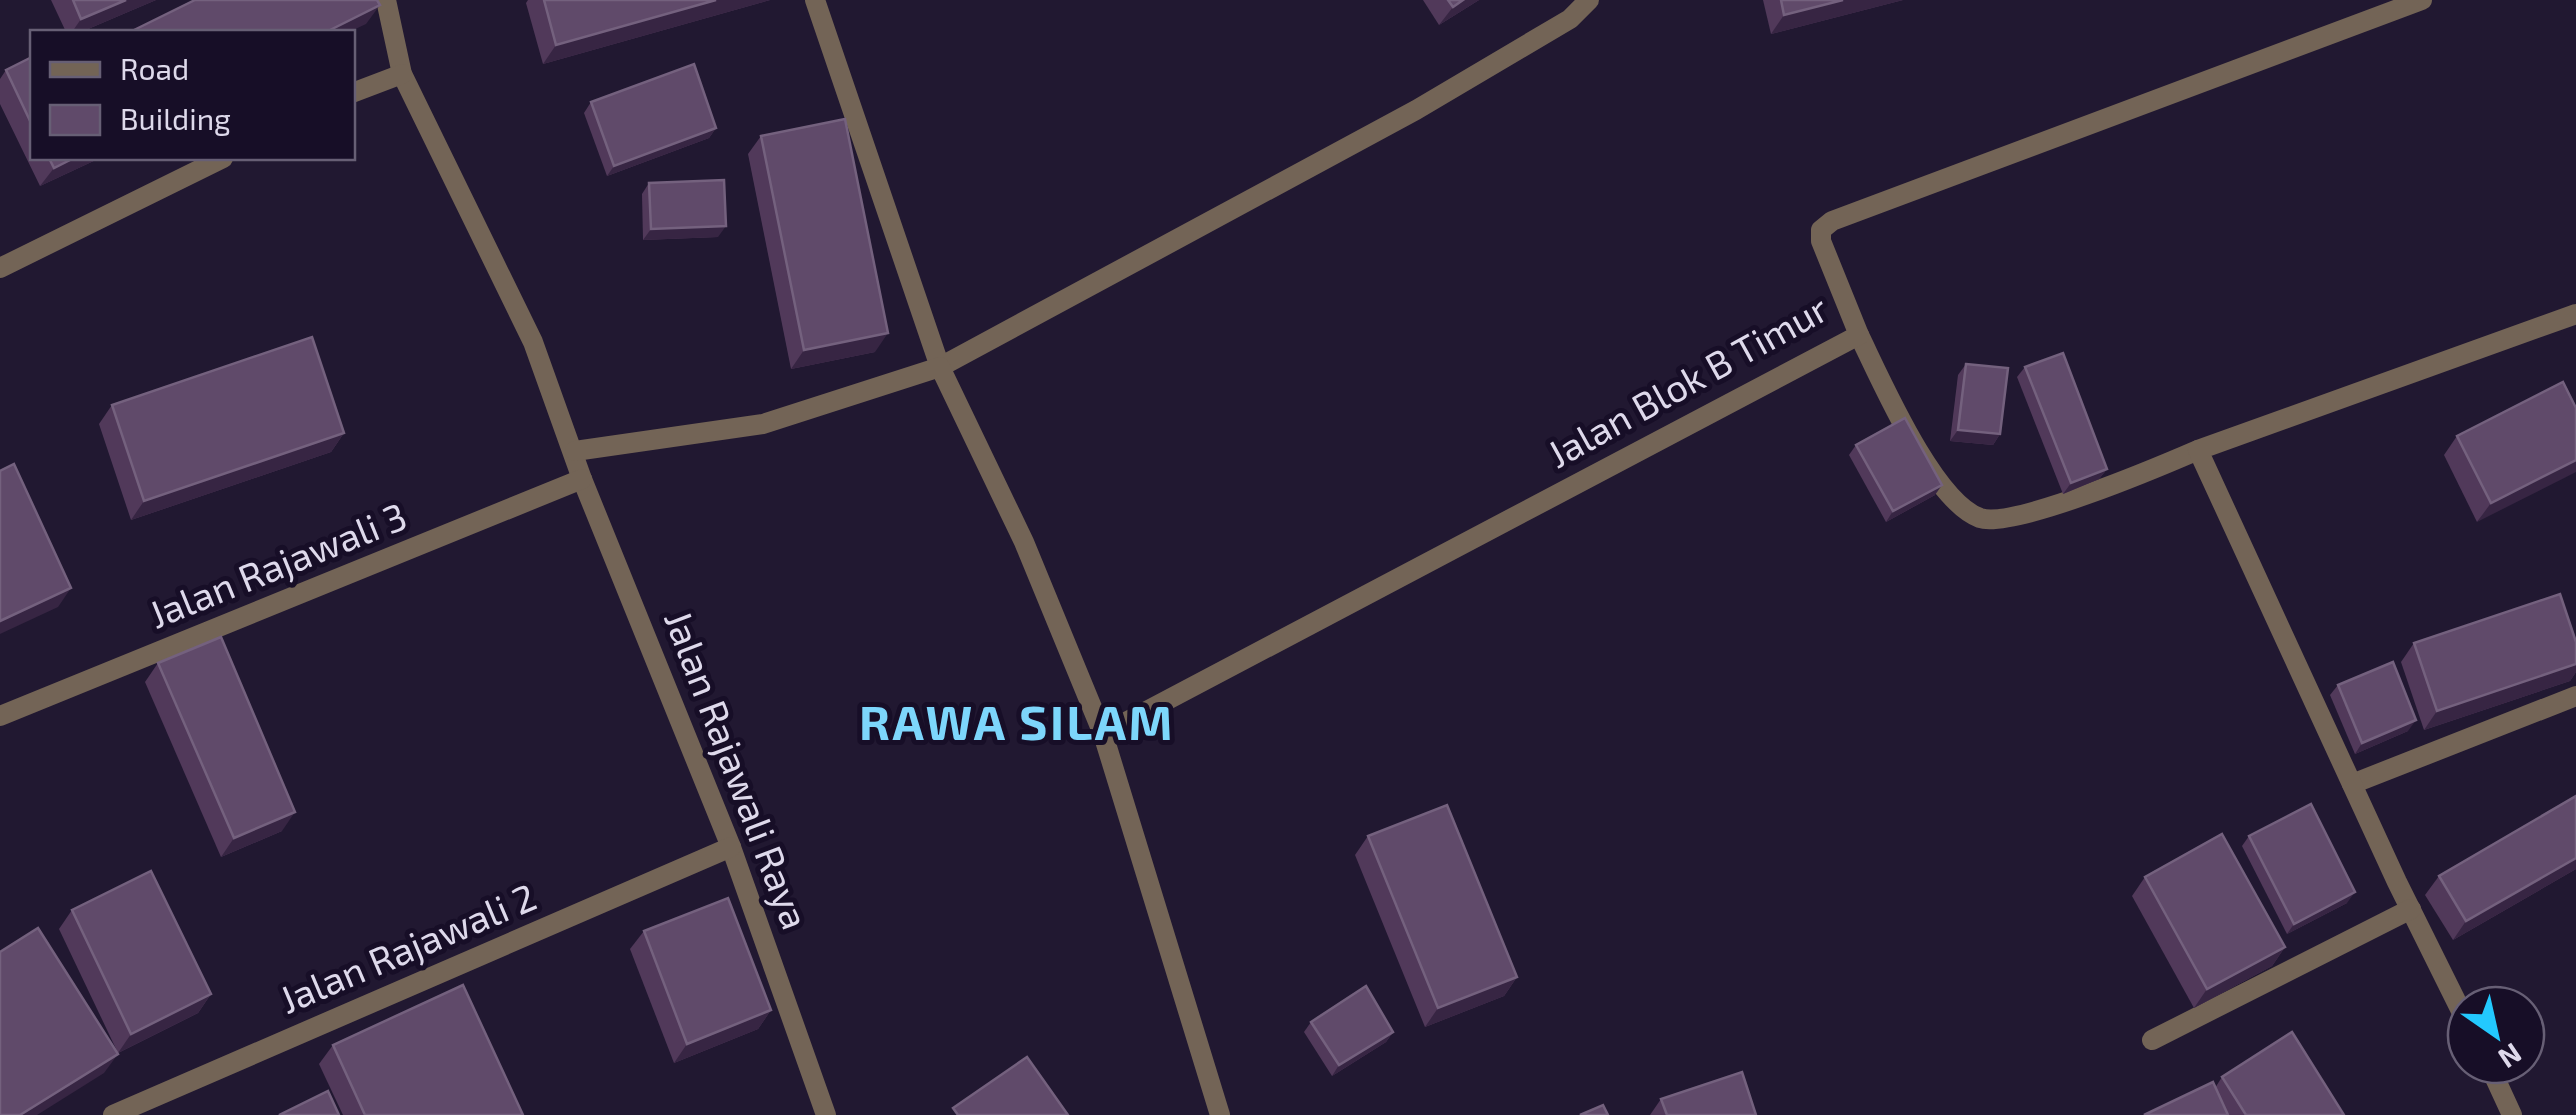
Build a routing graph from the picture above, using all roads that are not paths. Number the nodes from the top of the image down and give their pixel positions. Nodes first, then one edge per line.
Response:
1 (386, 0) edge
2 (815, 0) edge
3 (1589, 0) edge
4 (2422, 0) edge
5 (402, 74) junction
6 (355, 93) edge
7 (219, 160) edge
8 (0, 268) edge
9 (2576, 314) edge
10 (1860, 335) junction
11 (940, 367) junction
12 (2198, 450) junction
13 (575, 452) junction
14 (582, 479) junction
15 (2576, 696) edge
16 (0, 716) edge
17 (1103, 734) junction
18 (2352, 784) junction
19 (732, 847) junction
20 (2411, 909) junction
21 (2448, 985) edge
22 (2152, 1040) dead end
23 (2498, 1085) edge
24 (113, 1115) edge
25 (826, 1115) edge
26 (1220, 1115) edge
27 (2512, 1115) edge

1 - 5 street, Jalan Rajawali Raya
2 - 11 street
3 - 11 street
4 - 10 street, Jalan Blok B Timur
5 - 6 street
5 - 13 street, Jalan Rajawali Raya
7 - 8 street
9 - 12 street
10 - 12 street
10 - 17 street, Jalan Blok B Timur
11 - 13 street
11 - 17 street
12 - 18 street
13 - 14 street, Jalan Rajawali Raya
14 - 16 street, Jalan Rajawali 3
14 - 19 street, Jalan Rajawali Raya
15 - 18 street
17 - 26 street
18 - 20 street
19 - 24 street, Jalan Rajawali 2
19 - 25 street, Jalan Rajawali Raya
20 - 21 street
20 - 22 street
23 - 27 street

